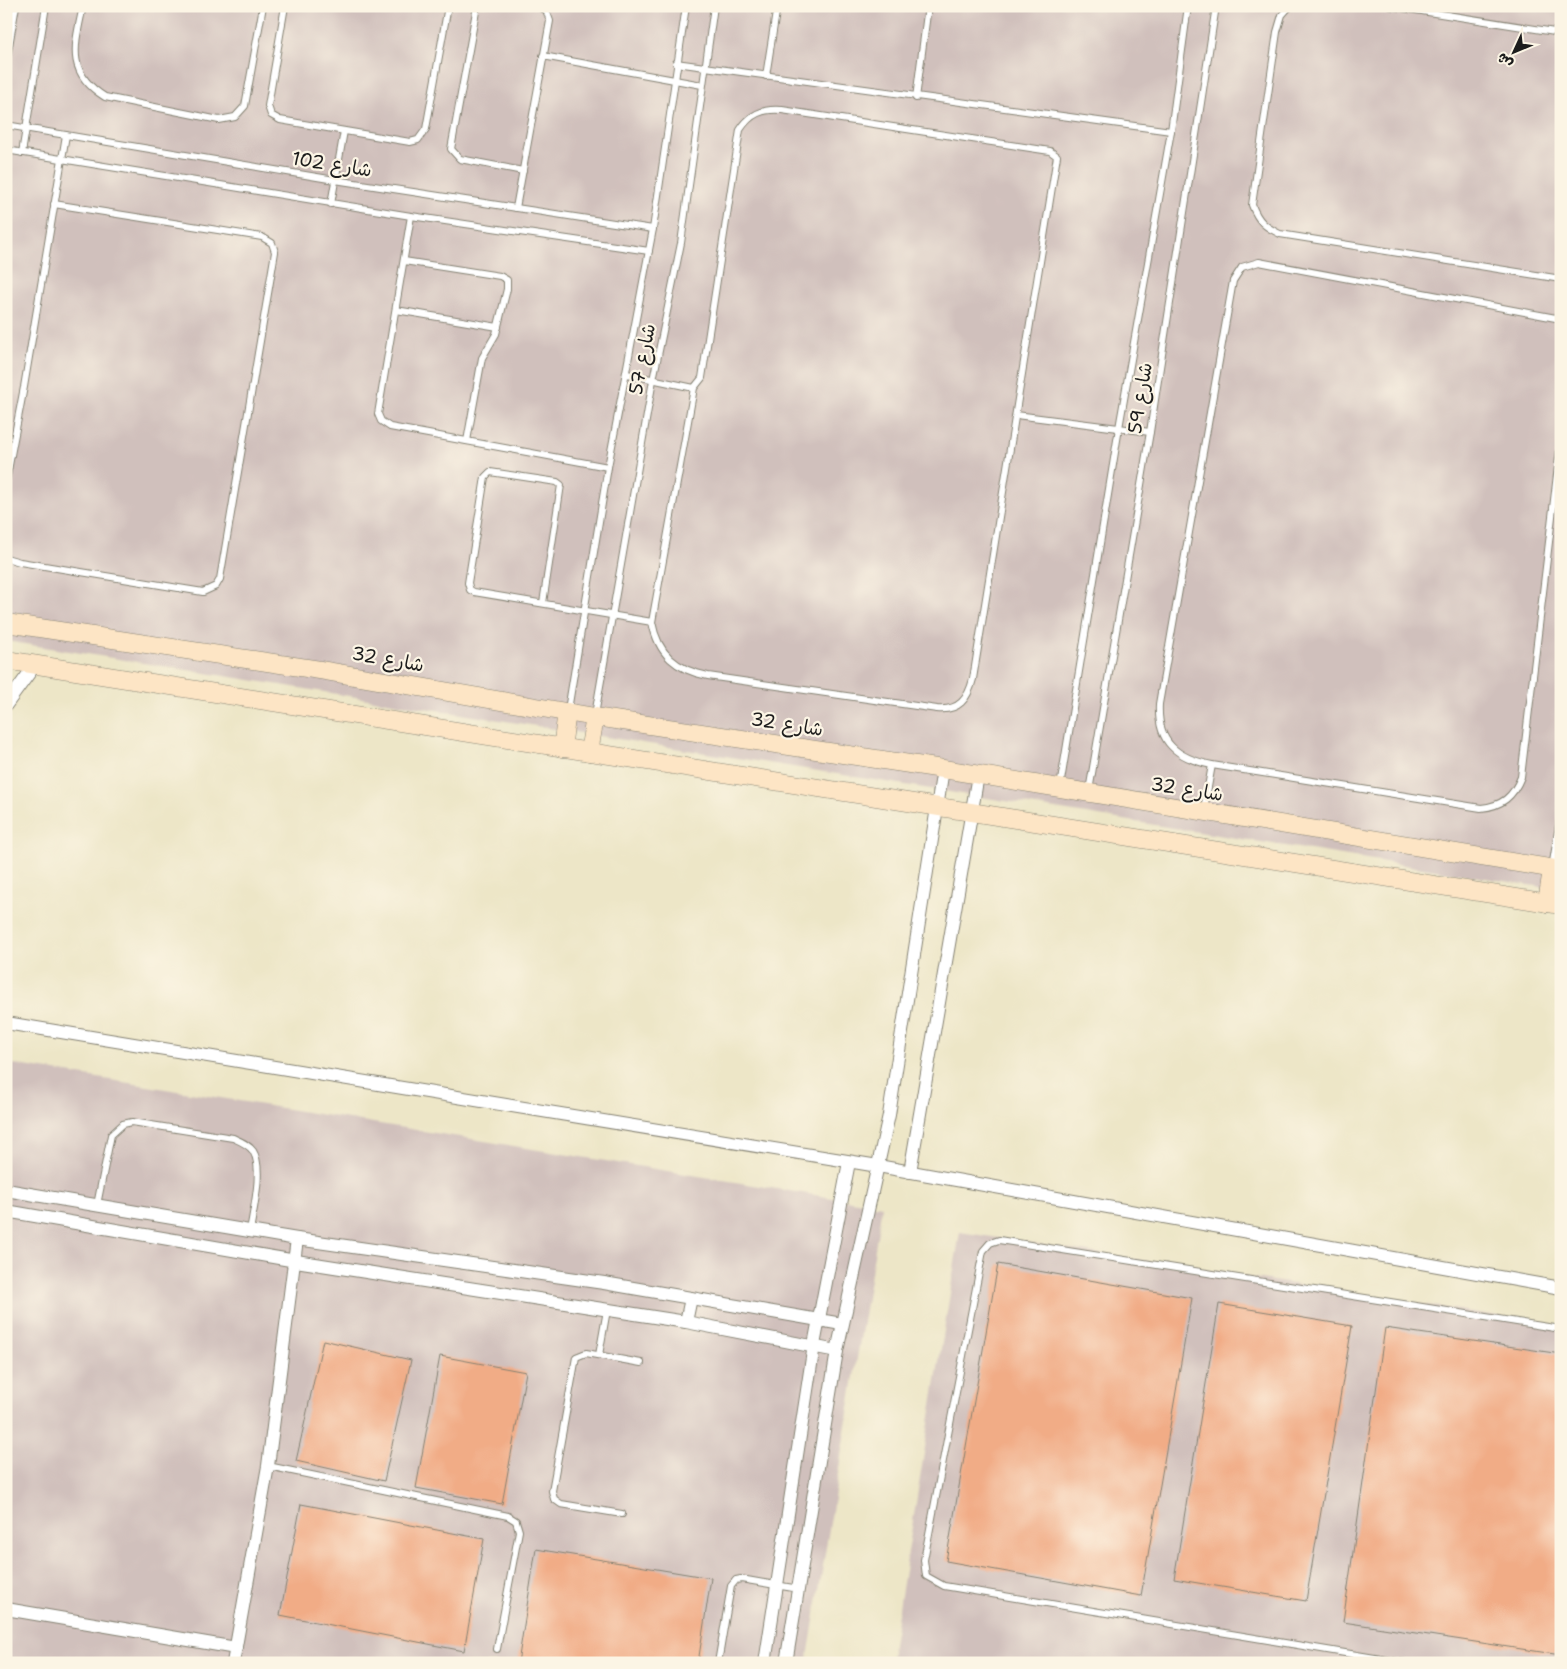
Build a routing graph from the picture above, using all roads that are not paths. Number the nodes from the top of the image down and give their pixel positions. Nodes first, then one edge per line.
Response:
1 (16, 6) edge
2 (46, 6) edge
3 (83, 6) edge
4 (263, 6) edge
5 (286, 6) edge
6 (448, 6) edge
7 (478, 6) edge
8 (537, 6) edge
9 (686, 6) edge
10 (714, 6) edge
11 (777, 6) edge
12 (928, 6) edge
13 (1188, 6) edge
14 (1216, 6) edge
15 (1290, 6) edge
16 (1390, 6) edge
17 (1561, 33) edge
18 (543, 56) junction
19 (6, 63) edge
20 (676, 63) junction
21 (705, 67) junction
22 (766, 76) junction
23 (674, 81) junction
24 (702, 86) junction
25 (916, 98) junction
26 (6, 125) edge
27 (26, 128) junction
28 (344, 131) junction
29 (1171, 131) junction
30 (66, 136) junction
31 (8, 150) edge
32 (22, 153) junction
33 (61, 161) junction
34 (6, 166) edge
35 (523, 171) junction
36 (335, 180) junction
37 (54, 204) junction
38 (331, 204) junction
39 (516, 208) junction
40 (411, 216) junction
41 (653, 229) junction
42 (650, 251) junction
43 (404, 261) junction
44 (1561, 279) edge
45 (396, 310) junction
46 (1561, 319) edge
47 (498, 327) junction
48 (627, 374) junction
49 (653, 380) junction
50 (694, 388) junction
51 (1016, 414) junction
52 (1119, 428) junction
53 (1150, 432) junction
54 (467, 441) junction
55 (1561, 441) edge
56 (608, 467) junction
57 (6, 480) edge
58 (6, 558) edge
59 (543, 603) junction
60 (586, 610) junction
61 (612, 614) junction
62 (652, 622) junction
63 (6, 623) edge
64 (6, 660) edge
65 (36, 665) junction
66 (6, 705) edge
67 (567, 712) junction
68 (595, 717) junction
69 (562, 748) junction
70 (589, 752) junction
71 (1212, 765) junction
72 (943, 769) junction
73 (978, 775) junction
74 (1060, 790) junction
75 (1088, 794) junction
76 (937, 806) junction
77 (972, 812) junction
78 (1203, 813) junction
79 (1561, 813) edge
80 (1556, 870) edge
81 (1554, 904) edge
82 (6, 1023) edge
83 (848, 1162) junction
84 (878, 1166) junction
85 (910, 1172) junction
86 (6, 1190) edge
87 (97, 1205) junction
88 (6, 1211) edge
89 (250, 1231) junction
90 (297, 1239) junction
91 (296, 1261) junction
92 (1561, 1288) edge
93 (691, 1298) junction
94 (607, 1310) junction
95 (819, 1320) junction
96 (686, 1322) junction
97 (842, 1324) junction
98 (1561, 1329) edge
99 (814, 1346) junction
100 (837, 1351) junction
101 (599, 1355) junction
102 (641, 1363) dead end
103 (268, 1466) junction
104 (622, 1514) dead end
105 (779, 1586) junction
106 (799, 1589) junction
107 (6, 1609) edge
108 (236, 1648) junction
109 (497, 1649) dead end
110 (233, 1663) edge
111 (718, 1663) edge
112 (765, 1663) edge
113 (786, 1663) edge
114 (1405, 1663) edge

1 - 19 lane
2 - 27 lane
3 - 4 lane
5 - 28 lane
6 - 28 lane
7 - 35 lane
8 - 18 lane
9 - 20 lane, شارع 57
10 - 21 lane, شارع 57
11 - 22 lane
12 - 25 lane
13 - 29 lane, شارع 59
14 - 53 lane, شارع 59
15 - 44 lane
16 - 17 lane
18 - 23 lane
18 - 35 lane
20 - 21 lane
20 - 23 lane, شارع 57
21 - 22 lane
21 - 24 lane, شارع 57
22 - 25 lane
23 - 24 lane
23 - 41 lane, شارع 57
24 - 49 lane, شارع 57
25 - 29 lane
26 - 27 lane, شارع 102
27 - 30 lane, شارع 102
27 - 32 lane
28 - 36 lane
29 - 52 lane, شارع 59
30 - 33 lane
30 - 36 lane, شارع 102
31 - 32 lane, شارع 102
31 - 34 lane
32 - 33 lane, شارع 102
33 - 37 lane
33 - 38 lane, شارع 102
35 - 39 lane
36 - 38 lane
36 - 39 lane, شارع 102
37 - 57 lane
37 - 58 lane
38 - 40 lane, شارع 102
39 - 41 lane, شارع 102
40 - 42 lane, شارع 102
40 - 43 lane
41 - 42 lane, شارع 57
42 - 48 lane, شارع 57
43 - 45 lane
43 - 47 lane
45 - 47 lane
45 - 54 lane
46 - 71 lane
47 - 54 lane
48 - 49 lane
48 - 56 lane, شارع 57
49 - 50 lane
49 - 61 lane, شارع 57
50 - 51 lane
50 - 62 lane
51 - 52 lane
51 - 62 lane
52 - 53 lane
52 - 74 lane, شارع 59
53 - 75 lane, شارع 59
54 - 56 lane
55 - 71 lane
56 - 60 lane, شارع 57
59 - 59 lane
59 - 60 lane
60 - 61 lane
60 - 67 lane, شارع 57
61 - 62 lane
61 - 68 lane, شارع 57
63 - 67 main road, شارع 32
64 - 65 main road
65 - 66 street
65 - 69 main road
67 - 68 main road, شارع 32
67 - 69 main road
68 - 70 main road
68 - 72 main road, شارع 32
69 - 70 main road
70 - 76 main road
71 - 78 lane
72 - 73 main road, شارع 32
72 - 76 street
73 - 74 main road, شارع 32
73 - 77 street
74 - 75 main road, شارع 32
75 - 78 main road, شارع 32
76 - 77 main road
76 - 84 street
77 - 81 main road
77 - 85 street
78 - 80 main road, شارع 32
79 - 80 lane
80 - 81 main road
82 - 83 street
83 - 84 street
83 - 95 street
84 - 85 street
84 - 97 street
85 - 92 street
86 - 87 street
87 - 89 street
87 - 89 lane
88 - 91 street
89 - 90 street
90 - 91 street
90 - 93 street
91 - 94 street
91 - 103 street
93 - 95 street
93 - 96 street
94 - 96 street
94 - 101 lane
95 - 97 street
95 - 99 street
96 - 99 street
97 - 100 street
98 - 114 lane
99 - 100 street
99 - 105 street
100 - 106 street
101 - 102 lane
101 - 104 lane
103 - 108 street
103 - 109 lane
105 - 106 lane
105 - 111 lane
105 - 112 street
106 - 113 street
107 - 108 street
108 - 110 street

